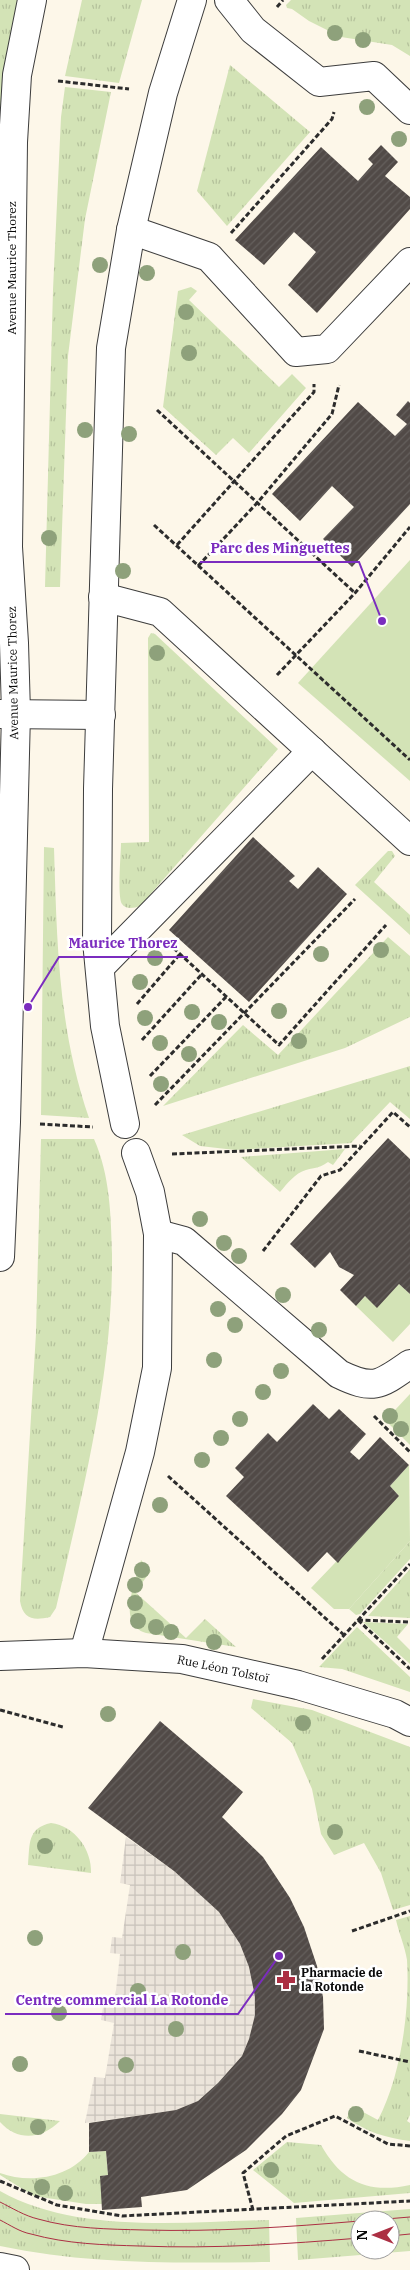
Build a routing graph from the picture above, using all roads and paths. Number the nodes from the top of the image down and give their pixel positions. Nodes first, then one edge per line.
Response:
1 (32, 0) edge
2 (192, 0) edge
3 (229, 0) edge
4 (346, 79) junction
5 (58, 81) dead end
6 (163, 93) junction
7 (410, 110) edge
8 (131, 230) junction
9 (209, 257) junction
10 (410, 262) edge
11 (313, 352) junction
12 (340, 385) dead end
13 (157, 410) dead end
14 (234, 482) junction
15 (258, 502) junction
16 (154, 525) dead end
17 (410, 527) edge
18 (177, 545) junction
19 (198, 566) junction
20 (355, 593) junction
21 (103, 597) junction
22 (255, 699) junction
23 (8, 713) edge
24 (101, 715) junction
25 (312, 751) junction
26 (410, 760) edge
27 (410, 842) edge
28 (355, 899) dead end
29 (144, 921) junction
30 (386, 926) dead end
31 (180, 954) junction
32 (100, 967) junction
33 (202, 974) junction
34 (226, 997) junction
35 (132, 1010) dead end
36 (244, 1013) junction
37 (137, 1045) dead end
38 (146, 1080) dead end
39 (153, 1107) dead end
40 (31, 1123) dead end
41 (124, 1124) joint
42 (410, 1127) edge
43 (361, 1146) junction
44 (136, 1153) dead end
45 (171, 1154) dead end
46 (158, 1234) junction
47 (263, 1251) dead end
48 (0, 1257) edge
49 (410, 1364) edge
50 (370, 1384) junction
51 (140, 1452) junction
52 (410, 1452) edge
53 (410, 1564) edge
54 (358, 1620) junction
55 (410, 1622) edge
56 (344, 1635) junction
57 (84, 1653) junction
58 (0, 1656) edge
59 (410, 1669) edge
60 (298, 1685) junction
61 (0, 1710) edge
62 (410, 1722) edge
63 (63, 1727) dead end
64 (410, 1912) edge
65 (352, 1931) dead end
66 (359, 2051) dead end
67 (410, 2062) edge
68 (410, 2146) edge
69 (0, 2181) edge
70 (410, 2201) edge
71 (253, 2210) junction
72 (0, 2267) edge
73 (15, 2270) edge

1 - 23 street, Avenue Maurice Thorez
2 - 6 street
3 - 4 street
4 - 7 street
4 - 9 path
5 - 6 path
6 - 8 street
8 - 9 street
8 - 21 street
9 - 11 street
10 - 11 street
11 - 14 path
12 - 15 path
13 - 14 path
14 - 15 path
14 - 18 path
15 - 19 path
15 - 20 path
16 - 18 path
17 - 20 path
18 - 19 path
19 - 26 path
20 - 22 path
21 - 22 street
21 - 24 street
22 - 25 street
23 - 24 street
23 - 48 street, Avenue Maurice Thorez
24 - 32 street
25 - 27 street
25 - 29 street
28 - 36 path
29 - 31 path
29 - 32 street
30 - 36 path
31 - 33 path
31 - 35 path
32 - 41 street
33 - 34 path
33 - 37 path
34 - 36 path
34 - 38 path
36 - 39 path
40 - 41 path
42 - 43 path
43 - 45 path
43 - 47 path
44 - 46 street
46 - 50 street
46 - 51 street
49 - 50 street
50 - 52 path
51 - 56 path
51 - 57 street
53 - 54 path
54 - 55 path
54 - 56 path
54 - 59 path
56 - 60 path
57 - 58 street, Rue Léon Tolstoï
57 - 60 street, Rue Léon Tolstoï
60 - 62 street, Rue Léon Tolstoï
61 - 63 path
64 - 65 path
66 - 67 path
68 - 71 path
69 - 71 path
70 - 71 path
72 - 73 street

